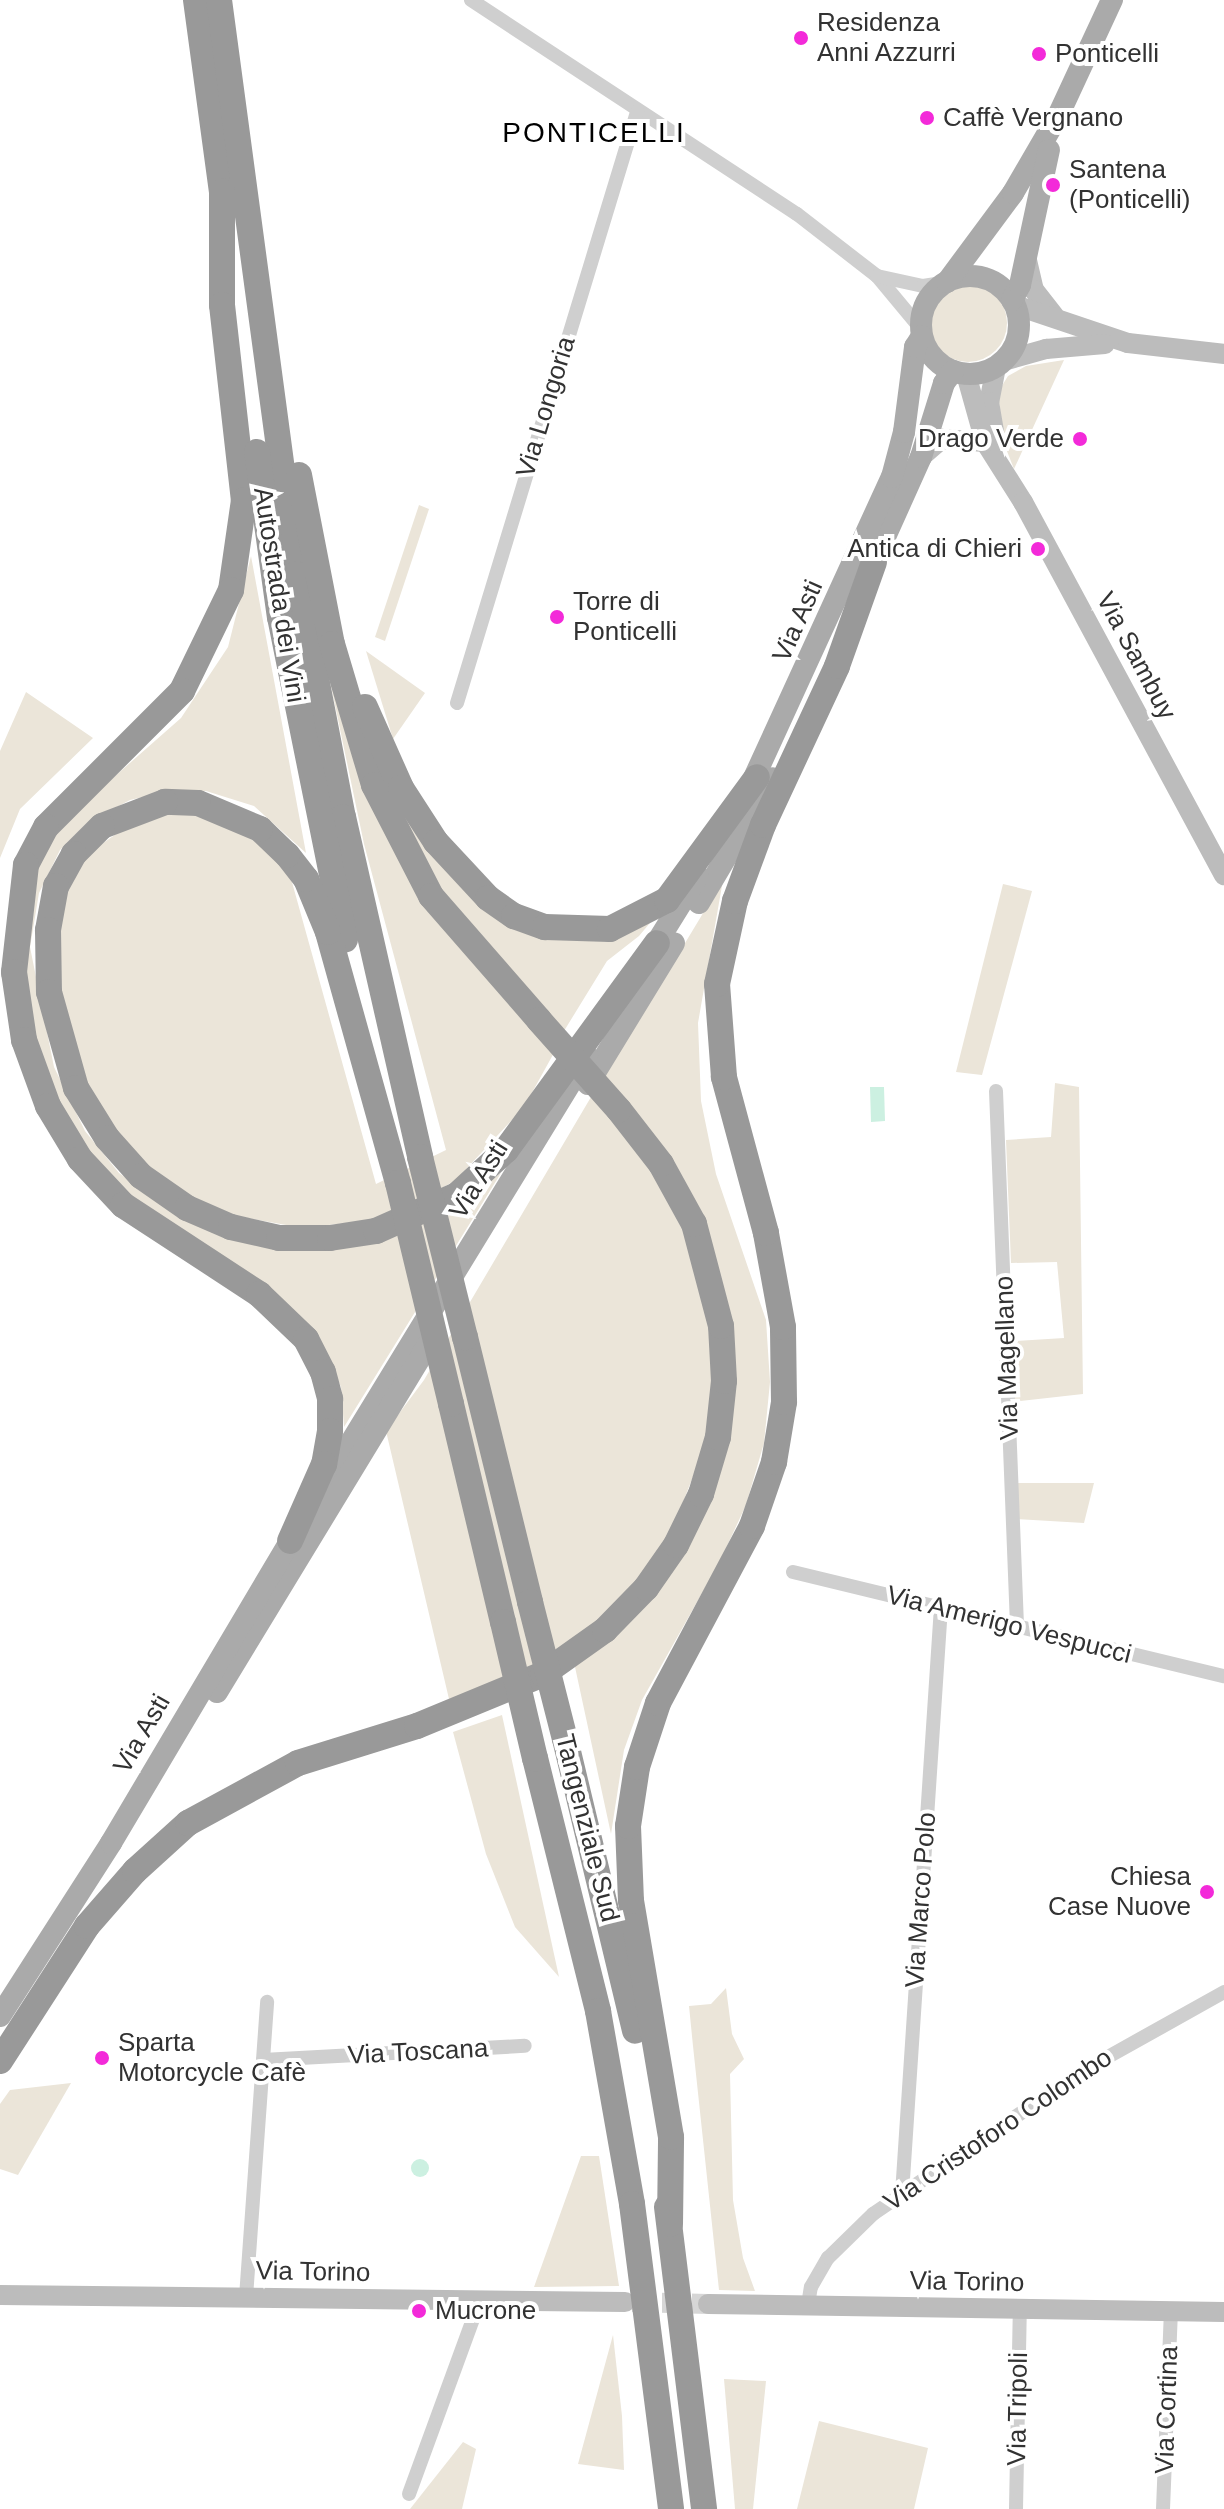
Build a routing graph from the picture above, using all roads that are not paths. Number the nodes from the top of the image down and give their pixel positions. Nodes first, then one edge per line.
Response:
1 (196, 0) edge
2 (219, 0) edge
3 (471, 0) edge
4 (1112, 0) edge
5 (637, 112) junction
6 (1059, 114) junction
7 (222, 191) junction
8 (1025, 249) junction
9 (252, 255) junction
10 (877, 276) junction
11 (947, 282) junction
12 (1013, 302) junction
13 (1059, 322) junction
14 (922, 333) junction
15 (1128, 343) junction
16 (1224, 354) edge
17 (1000, 364) junction
18 (960, 373) junction
19 (985, 442) junction
20 (921, 457) junction
21 (1001, 463) junction
22 (300, 485) junction
23 (874, 562) junction
24 (457, 703) dead end
25 (757, 777) junction
26 (1224, 875) edge
27 (657, 943) junction
28 (996, 1091) dead end
29 (420, 1157) joint
30 (398, 1183) junction
31 (290, 1541) junction
32 (793, 1572) dead end
33 (941, 1607) junction
34 (1017, 1626) junction
35 (1224, 1676) edge
36 (1224, 1992) edge
37 (267, 2002) dead end
38 (0, 2016) edge
39 (0, 2039) edge
40 (525, 2046) dead end
41 (263, 2060) junction
42 (0, 2061) edge
43 (902, 2194) junction
44 (670, 2224) junction
45 (0, 2295) edge
46 (246, 2297) junction
47 (480, 2300) junction
48 (625, 2302) tunnel mouth
49 (708, 2304) tunnel mouth
50 (808, 2305) junction
51 (1020, 2309) junction
52 (1171, 2311) junction
53 (1224, 2312) edge
54 (409, 2494) dead end
55 (671, 2509) edge
56 (704, 2509) edge
57 (1016, 2509) edge
58 (1163, 2509) edge

1 - 7 highway, Autostrada dei Vini
2 - 9 highway, Autostrada dei Vini
3 - 5 street
4 - 6 main road
5 - 10 street
5 - 24 street, Via Longoria
6 - 8 main road
6 - 11 main road
7 - 30 highway, Autostrada dei Vini
7 - 31 highway
8 - 12 main road
8 - 13 street
9 - 22 highway
9 - 29 highway, Autostrada dei Vini
10 - 11 street
10 - 14 street
11 - 12 main road
11 - 14 main road
12 - 13 street
12 - 17 main road
13 - 15 street
14 - 18 main road
14 - 25 main road, Via Asti
15 - 16 street
15 - 17 street
17 - 18 main road
17 - 21 street, Via Sambuy
18 - 19 street, Via Sambuy
18 - 20 main road, Via Asti
19 - 20 street
19 - 21 street, Via Sambuy
20 - 23 main road, Via Asti
21 - 26 street, Via Sambuy
22 - 25 highway
22 - 42 highway, bridge
23 - 39 main road, Via Asti
23 - 44 highway
25 - 27 main road, Via Asti
27 - 30 highway
27 - 31 main road, Via Asti
28 - 34 street, Via Magellano
29 - 44 highway, Tangenziale Sud, bridge
30 - 55 highway, Tangenziale Sud, bridge
31 - 38 main road, Via Asti
32 - 33 street, Via Amerigo Vespucci
33 - 34 street, Via Amerigo Vespucci
33 - 43 street, Via Marco Polo
34 - 35 street, Via Amerigo Vespucci
36 - 43 street, Via Cristoforo Colombo
37 - 41 street
40 - 41 street, Via Toscana
41 - 46 street
43 - 50 street, Via Cristoforo Colombo
44 - 56 highway, Tangenziale Sud
45 - 46 street, Via Torino
46 - 47 street, Via Torino
47 - 48 street, Via Torino
47 - 54 street
49 - 50 street, Via Torino
50 - 51 street, Via Torino
51 - 52 street, Via Torino
51 - 57 street, Via Tripoli
52 - 53 street, Via Torino
52 - 58 street, Via Cortina

